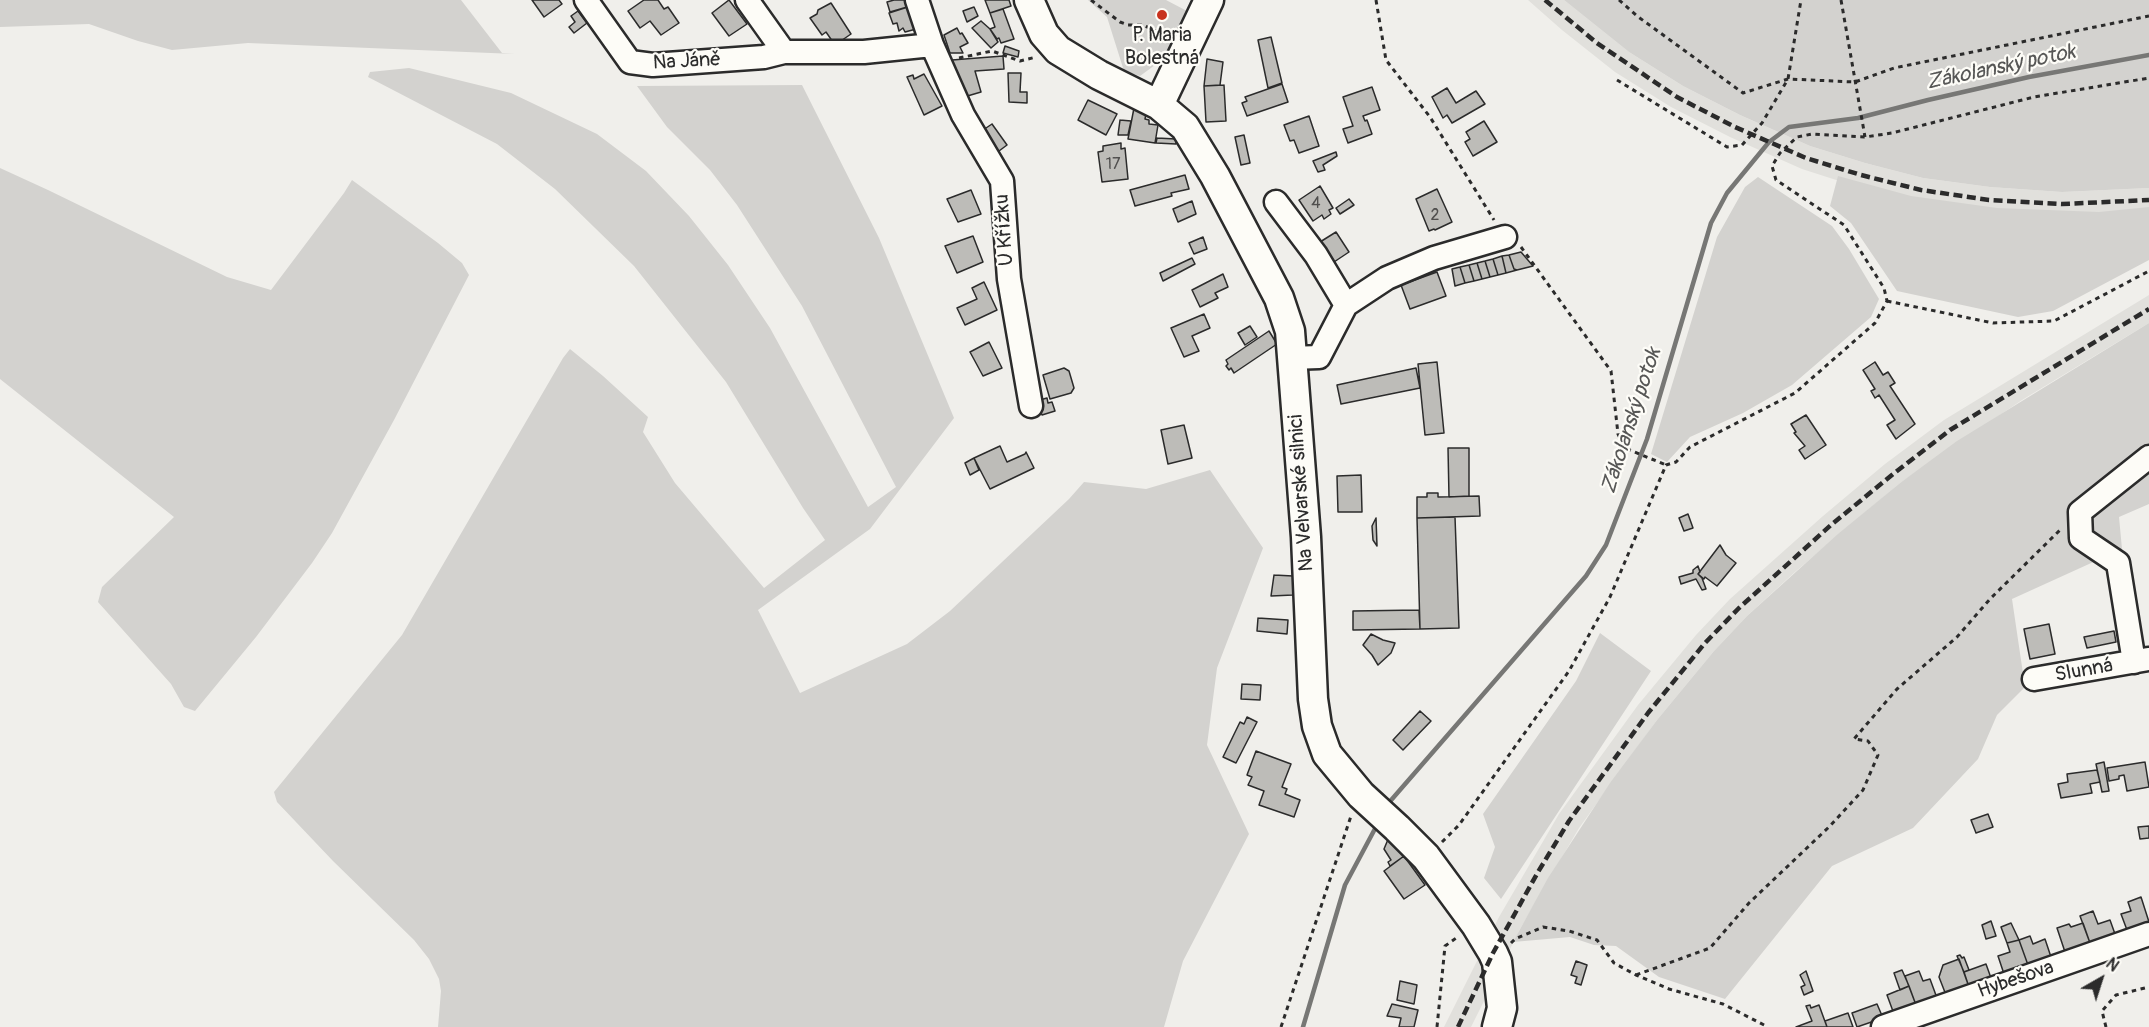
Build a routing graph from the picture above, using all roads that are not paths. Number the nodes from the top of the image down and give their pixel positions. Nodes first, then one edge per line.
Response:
1 (586, 0) edge
2 (747, 0) edge
3 (917, 0) edge
4 (1029, 0) edge
5 (1209, 0) edge
6 (784, 52) junction
7 (935, 54) junction
8 (1159, 105) junction
9 (1276, 202) dead end
10 (1505, 237) road end
11 (1346, 305) junction
12 (1291, 358) junction
13 (1031, 406) dead end
14 (2149, 457) edge
15 (2141, 661) edge
16 (2034, 679) dead end
17 (2149, 934) edge
18 (1497, 1027) edge
19 (1882, 1027) edge

1 - 6 street, Na Jáně
2 - 6 street
3 - 7 street, U Křížku
4 - 8 main road, Na Velvarské silnici
5 - 8 main road
6 - 7 street
7 - 13 street, U Křížku
8 - 12 main road, Na Velvarské silnici
9 - 11 street
10 - 11 street
11 - 12 street
12 - 18 main road, Na Velvarské silnici
14 - 15 street, Slunná
15 - 16 street, Slunná
17 - 19 street, Hybešova

